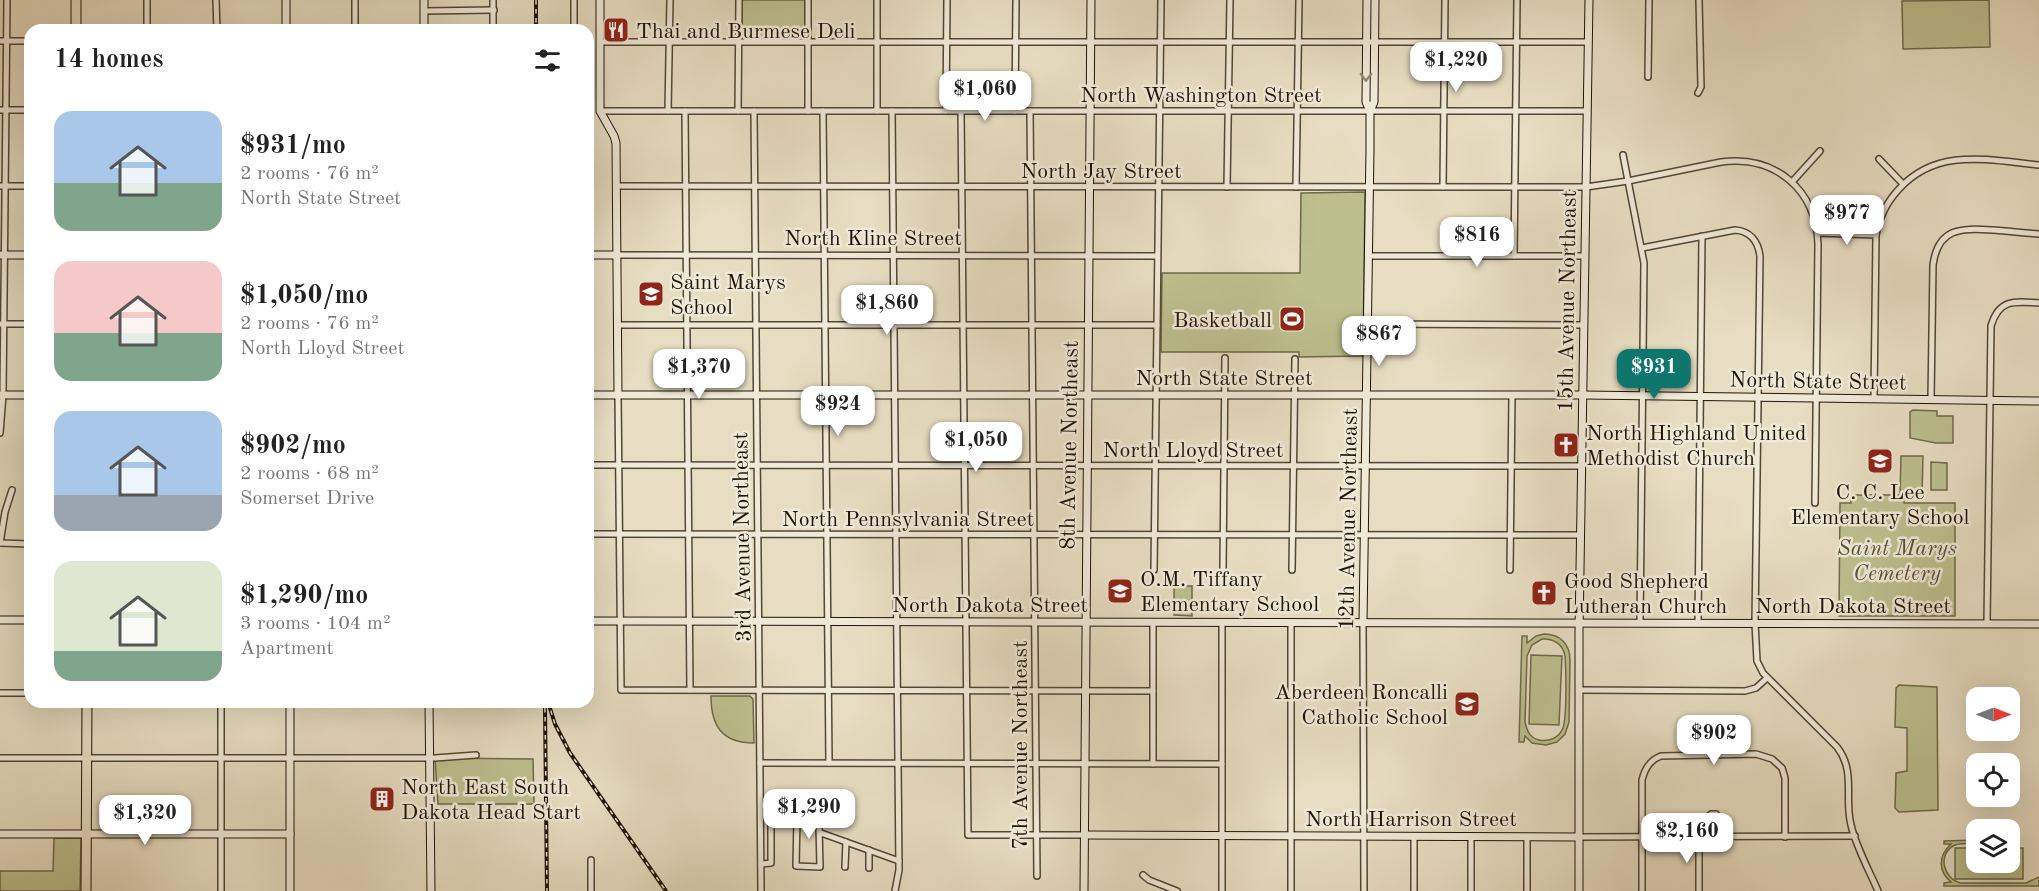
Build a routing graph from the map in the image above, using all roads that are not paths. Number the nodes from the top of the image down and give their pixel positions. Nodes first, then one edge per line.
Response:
1 (7, 0) edge
2 (76, 0) edge
3 (147, 0) edge
4 (216, 0) edge
5 (286, 0) edge
6 (355, 0) edge
7 (424, 0) edge
8 (493, 0) edge
9 (574, 0) edge
10 (600, 0) edge
11 (670, 0) edge
12 (739, 0) edge
13 (808, 0) edge
14 (878, 0) edge
15 (947, 0) edge
16 (1016, 0) edge
17 (1091, 0) edge
18 (1161, 0) edge
19 (1230, 0) edge
20 (1299, 0) edge
21 (1367, 0) edge
22 (1375, 0) edge
23 (1446, 0) edge
24 (1517, 0) edge
25 (1588, 0) edge
26 (1649, 0) edge
27 (1699, 0) edge
28 (494, 10) junction
29 (424, 11) junction
30 (76, 24) edge
31 (147, 24) edge
32 (217, 24) edge
33 (286, 24) edge
34 (355, 24) edge
35 (424, 24) edge
36 (493, 24) edge
37 (574, 24) edge
38 (3, 41) edge
39 (24, 41) edge
40 (878, 41) junction
41 (600, 42) junction
42 (669, 42) junction
43 (739, 42) junction
44 (808, 42) junction
45 (947, 42) junction
46 (1015, 42) junction
47 (1090, 42) junction
48 (1161, 42) junction
49 (1230, 42) junction
50 (1298, 42) junction
51 (1371, 42) junction
52 (1445, 42) junction
53 (1517, 42) junction
54 (1588, 42) junction
55 (1648, 77) dead end
56 (1698, 93) dead end
57 (3, 110) edge
58 (24, 110) edge
59 (600, 111) junction
60 (668, 111) junction
61 (685, 111) junction
62 (738, 111) junction
63 (754, 111) junction
64 (808, 111) junction
65 (823, 111) junction
66 (877, 111) junction
67 (892, 111) junction
68 (946, 111) junction
69 (961, 111) junction
70 (1015, 111) junction
71 (1030, 111) junction
72 (1089, 111) junction
73 (1159, 111) junction
74 (1228, 111) junction
75 (1298, 111) junction
76 (1370, 111) junction
77 (1444, 111) junction
78 (1516, 111) junction
79 (1587, 111) junction
80 (1820, 151) dead end
81 (1623, 155) dead end
82 (1879, 159) dead end
83 (2039, 165) edge
84 (1628, 181) junction
85 (1792, 182) junction
86 (1903, 184) junction
87 (3, 186) edge
88 (24, 186) edge
89 (616, 186) junction
90 (686, 186) junction
91 (754, 186) junction
92 (824, 186) junction
93 (893, 186) junction
94 (962, 186) junction
95 (1031, 186) junction
96 (1089, 186) junction
97 (1515, 186) junction
98 (1158, 187) junction
99 (1227, 187) junction
100 (1296, 187) junction
101 (1369, 187) junction
102 (1443, 187) junction
103 (1586, 187) junction
104 (1818, 233) junction
105 (2039, 234) edge
106 (1876, 235) junction
107 (1702, 236) junction
108 (1642, 248) junction
109 (2, 255) edge
110 (24, 255) edge
111 (594, 255) edge
112 (617, 255) junction
113 (755, 255) junction
114 (824, 255) junction
115 (893, 255) junction
116 (963, 255) junction
117 (1031, 255) junction
118 (686, 256) junction
119 (1088, 256) junction
120 (1157, 256) junction
121 (1368, 256) junction
122 (1514, 256) junction
123 (1585, 256) junction
124 (2039, 303) edge
125 (2, 324) edge
126 (24, 324) edge
127 (686, 324) junction
128 (755, 324) junction
129 (894, 324) junction
130 (1032, 324) junction
131 (1087, 324) junction
132 (1368, 324) junction
133 (617, 325) junction
134 (825, 325) junction
135 (963, 325) junction
136 (1156, 325) junction
137 (1584, 325) junction
138 (1225, 358) dead end
139 (1294, 359) dead end
140 (1, 395) edge
141 (24, 395) edge
142 (594, 395) edge
143 (618, 395) junction
144 (687, 395) junction
145 (756, 395) junction
146 (825, 395) junction
147 (894, 395) junction
148 (964, 395) junction
149 (1032, 395) junction
150 (1087, 395) junction
151 (1156, 395) junction
152 (1225, 395) junction
153 (1294, 395) junction
154 (1366, 395) junction
155 (1512, 395) junction
156 (1583, 395) junction
157 (1642, 396) junction
158 (1700, 396) junction
159 (1758, 397) junction
160 (1816, 398) junction
161 (1875, 398) junction
162 (1931, 399) junction
163 (1989, 400) junction
164 (2039, 401) edge
165 (0, 433) edge
166 (594, 465) edge
167 (618, 465) junction
168 (688, 465) junction
169 (757, 465) junction
170 (826, 465) junction
171 (895, 465) junction
172 (965, 465) junction
173 (1033, 465) junction
174 (1086, 465) junction
175 (1224, 465) junction
176 (1293, 465) junction
177 (1155, 466) junction
178 (1366, 466) junction
179 (1511, 466) junction
180 (1582, 466) junction
181 (12, 490) dead end
182 (1815, 504) dead end
183 (594, 534) dead end
184 (758, 534) junction
185 (827, 534) junction
186 (896, 534) junction
187 (1034, 534) junction
188 (1154, 534) junction
189 (1511, 534) junction
190 (619, 535) junction
191 (689, 535) junction
192 (966, 535) junction
193 (1085, 535) junction
194 (1223, 535) junction
195 (1292, 535) junction
196 (1365, 535) junction
197 (1581, 535) junction
198 (0, 543) edge
199 (24, 544) edge
200 (1154, 570) dead end
201 (1223, 570) dead end
202 (1292, 570) dead end
203 (1510, 570) dead end
204 (0, 620) edge
205 (24, 620) edge
206 (594, 621) edge
207 (620, 621) junction
208 (690, 621) junction
209 (758, 621) junction
210 (828, 621) junction
211 (966, 621) junction
212 (896, 622) junction
213 (1035, 622) junction
214 (1085, 622) junction
215 (1153, 622) junction
216 (1222, 622) junction
217 (1291, 622) junction
218 (1363, 623) junction
219 (1580, 623) junction
220 (1640, 623) junction
221 (1698, 623) junction
222 (1755, 623) junction
223 (1987, 623) junction
224 (2039, 624) edge
225 (1767, 678) junction
226 (690, 690) junction
227 (828, 690) junction
228 (1579, 690) junction
229 (759, 691) junction
230 (897, 691) junction
231 (966, 691) junction
232 (1035, 691) junction
233 (1084, 691) junction
234 (1153, 691) junction
235 (0, 693) edge
236 (24, 693) edge
237 (87, 708) edge
238 (221, 708) edge
239 (290, 708) edge
240 (429, 708) edge
241 (476, 755) dead end
242 (0, 758) edge
243 (86, 758) junction
244 (221, 758) junction
245 (430, 758) junction
246 (290, 759) junction
247 (760, 763) junction
248 (829, 763) junction
249 (898, 763) junction
250 (968, 764) junction
251 (1036, 764) junction
252 (1084, 764) junction
253 (1153, 764) junction
254 (1222, 764) junction
255 (761, 805) junction
256 (771, 808) junction
257 (797, 817) junction
258 (821, 833) junction
259 (0, 834) edge
260 (86, 834) junction
261 (221, 834) junction
262 (290, 834) junction
263 (1037, 836) junction
264 (1084, 836) junction
265 (1222, 836) junction
266 (1291, 836) junction
267 (1363, 836) junction
268 (1414, 836) junction
269 (1471, 836) junction
270 (1855, 836) junction
271 (1527, 837) junction
272 (1579, 837) junction
273 (1642, 837) junction
274 (1699, 837) junction
275 (1707, 837) junction
276 (1722, 837) junction
277 (1785, 837) junction
278 (846, 842) junction
279 (869, 850) junction
280 (591, 860) dead end
281 (899, 861) junction
282 (761, 864) junction
283 (845, 867) dead end
284 (869, 868) dead end
285 (1143, 875) dead end
286 (1037, 876) dead end
287 (86, 891) edge
288 (221, 891) edge
289 (290, 891) edge
290 (431, 891) edge
291 (591, 891) edge
292 (761, 891) edge
293 (895, 891) edge
294 (1084, 891) edge
295 (1177, 891) edge
296 (1222, 891) edge
297 (1291, 891) edge
298 (1364, 891) edge
299 (1414, 891) edge
300 (1471, 891) edge
301 (1527, 891) edge
302 (1579, 891) edge
303 (1642, 891) edge
304 (1699, 891) edge
305 (1878, 891) edge

1 - 38 street
2 - 30 highway
3 - 31 street
4 - 32 street
5 - 33 street
6 - 34 street
7 - 29 street
8 - 28 street
9 - 37 street
10 - 41 street
11 - 42 street
12 - 43 street
13 - 44 street
14 - 40 street
15 - 45 street
16 - 46 street
17 - 47 street, 8th Avenue Northeast
18 - 48 street
19 - 49 street
20 - 50 street
21 - 51 street, 12th Avenue Northeast
22 - 51 street, 12th Avenue Northeast
23 - 52 street
24 - 53 street
25 - 54 street, 15th Avenue Northeast
26 - 55 street
27 - 56 street
28 - 29 street
28 - 36 street
29 - 35 street
38 - 39 street
38 - 57 street
40 - 44 street
40 - 45 street
40 - 66 street
41 - 42 street
41 - 59 street
42 - 43 street
42 - 60 street
43 - 44 street
43 - 62 street
44 - 64 street
45 - 46 street
45 - 68 street
46 - 47 street
46 - 70 street
47 - 48 street
47 - 72 street, 8th Avenue Northeast
48 - 49 street
48 - 73 street
49 - 50 street
49 - 74 street
50 - 51 street
50 - 75 street
51 - 52 street
51 - 76 street, 12th Avenue Northeast
52 - 53 street
52 - 77 street
53 - 54 street
53 - 78 street
54 - 79 street, 15th Avenue Northeast
57 - 58 street
57 - 87 street
59 - 60 street, North Washington Street
59 - 89 street
60 - 61 street, North Washington Street
61 - 62 street, North Washington Street
61 - 90 street
62 - 63 street, North Washington Street
63 - 64 street, North Washington Street
63 - 91 street, 3rd Avenue Northeast
64 - 65 street, North Washington Street
65 - 66 street, North Washington Street
65 - 92 street
66 - 67 street, North Washington Street
67 - 68 street, North Washington Street
67 - 93 street
68 - 69 street, North Washington Street
69 - 70 street, North Washington Street
69 - 94 street
70 - 71 street, North Washington Street
71 - 72 street, North Washington Street
71 - 95 street, 7th Avenue Northeast
72 - 73 street, North Washington Street
72 - 96 street, 8th Avenue Northeast
73 - 74 street, North Washington Street
73 - 98 street
74 - 75 street, North Washington Street
74 - 99 street
75 - 76 street, North Washington Street
75 - 100 street
76 - 77 street, North Washington Street
76 - 101 street, 12th Avenue Northeast
77 - 78 street, North Washington Street
77 - 102 street
78 - 79 street, North Washington Street
78 - 97 street
79 - 103 street, 15th Avenue Northeast
80 - 85 street
81 - 84 street
82 - 86 street
83 - 86 street
84 - 85 street, North Jay Street
84 - 103 street, North Jay Street
84 - 108 street
85 - 104 street
86 - 106 street
87 - 88 street
87 - 109 street
89 - 90 street, North Jay Street
89 - 112 street
90 - 91 street, North Jay Street
90 - 118 street
91 - 92 street, North Jay Street
91 - 113 street, 3rd Avenue Northeast
92 - 93 street, North Jay Street
92 - 114 street
93 - 94 street, North Jay Street
93 - 115 street
94 - 95 street, North Jay Street
94 - 116 street
95 - 96 street, North Jay Street
95 - 117 street, 7th Avenue Northeast
96 - 98 street, North Jay Street
96 - 119 street, 8th Avenue Northeast
97 - 102 street, North Jay Street
97 - 103 street, North Jay Street
97 - 122 street
98 - 99 street, North Jay Street
98 - 120 street
99 - 100 street, North Jay Street
100 - 101 street, North Jay Street
101 - 102 street, North Jay Street
101 - 121 street, 12th Avenue Northeast
103 - 123 street, 15th Avenue Northeast
104 - 106 street
104 - 160 street
105 - 162 street
106 - 161 street
107 - 108 street
107 - 158 street
107 - 159 street
108 - 157 street
109 - 110 street
109 - 125 street
111 - 112 street, North Kline Street
112 - 118 street, North Kline Street
112 - 133 street
113 - 114 street, North Kline Street
113 - 118 street, North Kline Street
113 - 128 street, 3rd Avenue Northeast
114 - 115 street, North Kline Street
114 - 134 street
115 - 116 street, North Kline Street
115 - 129 street
116 - 117 street, North Kline Street
116 - 135 street
117 - 119 street, North Kline Street
117 - 130 street, 7th Avenue Northeast
118 - 127 street
119 - 120 street, North Kline Street
119 - 131 street, 8th Avenue Northeast
120 - 136 street
121 - 122 street
121 - 132 street, 12th Avenue Northeast
122 - 123 street
123 - 137 street, 15th Avenue Northeast
124 - 163 street
125 - 126 street
125 - 140 street
127 - 128 street
127 - 133 street
127 - 144 street
128 - 134 street
128 - 145 street, 3rd Avenue Northeast
129 - 134 street
129 - 135 street
129 - 147 street
130 - 131 street
130 - 135 street
130 - 149 street, 7th Avenue Northeast
131 - 136 street
131 - 150 street, 8th Avenue Northeast
132 - 137 street
132 - 154 street, 12th Avenue Northeast
133 - 143 street
134 - 146 street
135 - 148 street
136 - 151 street
137 - 156 street, 15th Avenue Northeast
138 - 152 street
139 - 153 street
140 - 141 street
140 - 165 street
142 - 143 street, North State Street
143 - 144 street, North State Street
143 - 167 street
144 - 145 street, North State Street
144 - 168 street
145 - 146 street, North State Street
145 - 169 street, 3rd Avenue Northeast
146 - 147 street, North State Street
146 - 170 street
147 - 148 street, North State Street
147 - 171 street
148 - 149 street, North State Street
148 - 172 street
149 - 150 street, North State Street
149 - 173 street, 7th Avenue Northeast
150 - 151 street, North State Street
150 - 174 street, 8th Avenue Northeast
151 - 152 street, North State Street
151 - 177 street
152 - 153 street, North State Street
152 - 175 street
153 - 154 street, North State Street
153 - 176 street
154 - 155 street, North State Street
154 - 178 street, 12th Avenue Northeast
155 - 156 street, North State Street
155 - 179 street
156 - 157 street, North State Street
156 - 180 street, 15th Avenue Northeast
157 - 158 street, North State Street
157 - 220 street
158 - 159 street, North State Street
158 - 221 street
159 - 160 street, North State Street
159 - 222 street
160 - 161 street, North State Street
160 - 182 street
161 - 162 street, North State Street
162 - 163 street, North State Street
163 - 164 street, North State Street
163 - 223 street
166 - 167 street, North Lloyd Street
167 - 168 street, North Lloyd Street
167 - 190 street
168 - 169 street, North Lloyd Street
168 - 191 street
169 - 170 street, North Lloyd Street
169 - 184 street, 3rd Avenue Northeast
170 - 171 street, North Lloyd Street
170 - 185 street
171 - 172 street, North Lloyd Street
171 - 186 street
172 - 173 street, North Lloyd Street
172 - 192 street
173 - 174 street, North Lloyd Street
173 - 187 street, 7th Avenue Northeast
174 - 177 street, North Lloyd Street
174 - 193 street, 8th Avenue Northeast
175 - 176 street, North Lloyd Street
175 - 177 street, North Lloyd Street
175 - 194 street
176 - 178 street, North Lloyd Street
176 - 195 street
177 - 188 street
178 - 179 street, North Lloyd Street
178 - 196 street, 12th Avenue Northeast
179 - 180 street, North Lloyd Street
179 - 189 street
180 - 197 street, 15th Avenue Northeast
181 - 198 street
183 - 190 street, North Pennsylvania Street
184 - 185 street, North Pennsylvania Street
184 - 191 street, North Pennsylvania Street
184 - 209 street, 3rd Avenue Northeast
185 - 186 street, North Pennsylvania Street
185 - 210 street
186 - 192 street, North Pennsylvania Street
186 - 212 street
187 - 192 street, North Pennsylvania Street
187 - 193 street, North Pennsylvania Street
187 - 213 street, 7th Avenue Northeast
188 - 193 street, North Pennsylvania Street
188 - 194 street, North Pennsylvania Street
188 - 200 street
189 - 196 street, North Pennsylvania Street
189 - 197 street, North Pennsylvania Street
189 - 203 street
190 - 191 street, North Pennsylvania Street
190 - 207 street
191 - 208 street
192 - 211 street
193 - 214 street, 8th Avenue Northeast
194 - 195 street, North Pennsylvania Street
194 - 201 street
195 - 196 street, North Pennsylvania Street
195 - 202 street
196 - 218 street, 12th Avenue Northeast
197 - 219 street, 15th Avenue Northeast
198 - 199 street
204 - 205 street
206 - 207 street, North Dakota Street
207 - 208 street, North Dakota Street
207 - 226 street
208 - 209 street, North Dakota Street
208 - 226 street
209 - 210 street, North Dakota Street
209 - 229 street, 3rd Avenue Northeast
210 - 212 street, North Dakota Street
210 - 227 street
211 - 212 street, North Dakota Street
211 - 213 street, North Dakota Street
211 - 231 street
212 - 230 street
213 - 214 street, North Dakota Street
213 - 232 street, 7th Avenue Northeast
214 - 215 street, North Dakota Street
214 - 233 street, 8th Avenue Northeast
215 - 216 street, North Dakota Street
215 - 234 street
216 - 217 street, North Dakota Street
216 - 254 street
217 - 218 street, North Dakota Street
217 - 266 street
218 - 219 street, North Dakota Street
218 - 267 street, 12th Avenue Northeast
219 - 220 street, North Dakota Street
219 - 228 street, 15th Avenue Northeast
220 - 221 street, North Dakota Street
221 - 222 street, North Dakota Street
222 - 223 street, North Dakota Street
222 - 225 street
223 - 224 street, North Dakota Street
225 - 228 street
225 - 270 street
226 - 229 street
227 - 229 street
227 - 230 street
227 - 248 street
228 - 272 street, 15th Avenue Northeast
229 - 247 street, 3rd Avenue Northeast
230 - 231 street
230 - 249 street
231 - 232 street
231 - 250 street
232 - 233 street
232 - 251 street, 7th Avenue Northeast
233 - 234 street
233 - 252 street, 8th Avenue Northeast
234 - 253 street
235 - 236 street
237 - 243 highway
238 - 244 street
239 - 246 street
240 - 245 street
241 - 245 street
242 - 243 street
243 - 244 street
243 - 260 highway
244 - 246 street
244 - 261 street
245 - 246 street
245 - 290 street
246 - 262 street
247 - 248 street
247 - 255 street, 3rd Avenue Northeast
248 - 249 street
249 - 250 street
249 - 281 street
250 - 251 street
250 - 263 street, North Harrison Street
251 - 252 street
251 - 263 street, 7th Avenue Northeast
252 - 253 street
252 - 264 street, 8th Avenue Northeast
253 - 254 street
254 - 265 street
255 - 256 street
255 - 282 street, 3rd Avenue Northeast
256 - 257 street
256 - 282 street
257 - 258 street
257 - 258 street
258 - 278 street
259 - 260 street
260 - 261 street
260 - 287 highway
261 - 262 street
261 - 288 street
262 - 289 street
263 - 264 street, North Harrison Street
263 - 286 street, 7th Avenue Northeast
264 - 265 street, North Harrison Street
264 - 294 street, 8th Avenue Northeast
265 - 266 street, North Harrison Street
265 - 296 street
266 - 267 street, North Harrison Street
266 - 297 street
267 - 268 street, North Harrison Street
267 - 298 street, 12th Avenue Northeast
268 - 269 street, North Harrison Street
268 - 299 street
269 - 271 street, North Harrison Street
269 - 300 street
270 - 277 street, North Harrison Street
270 - 305 street
271 - 272 street, North Harrison Street
271 - 301 street
272 - 273 street, North Harrison Street
272 - 302 street, 15th Avenue Northeast
273 - 274 street, North Harrison Street
273 - 277 street
273 - 303 street
274 - 275 street, North Harrison Street
274 - 304 street
275 - 276 street, North Harrison Street
275 - 276 street
276 - 277 street, North Harrison Street
278 - 279 street
278 - 283 street
279 - 281 street
279 - 284 street
280 - 291 street
281 - 293 street
282 - 292 street, 3rd Avenue Northeast
285 - 295 street

